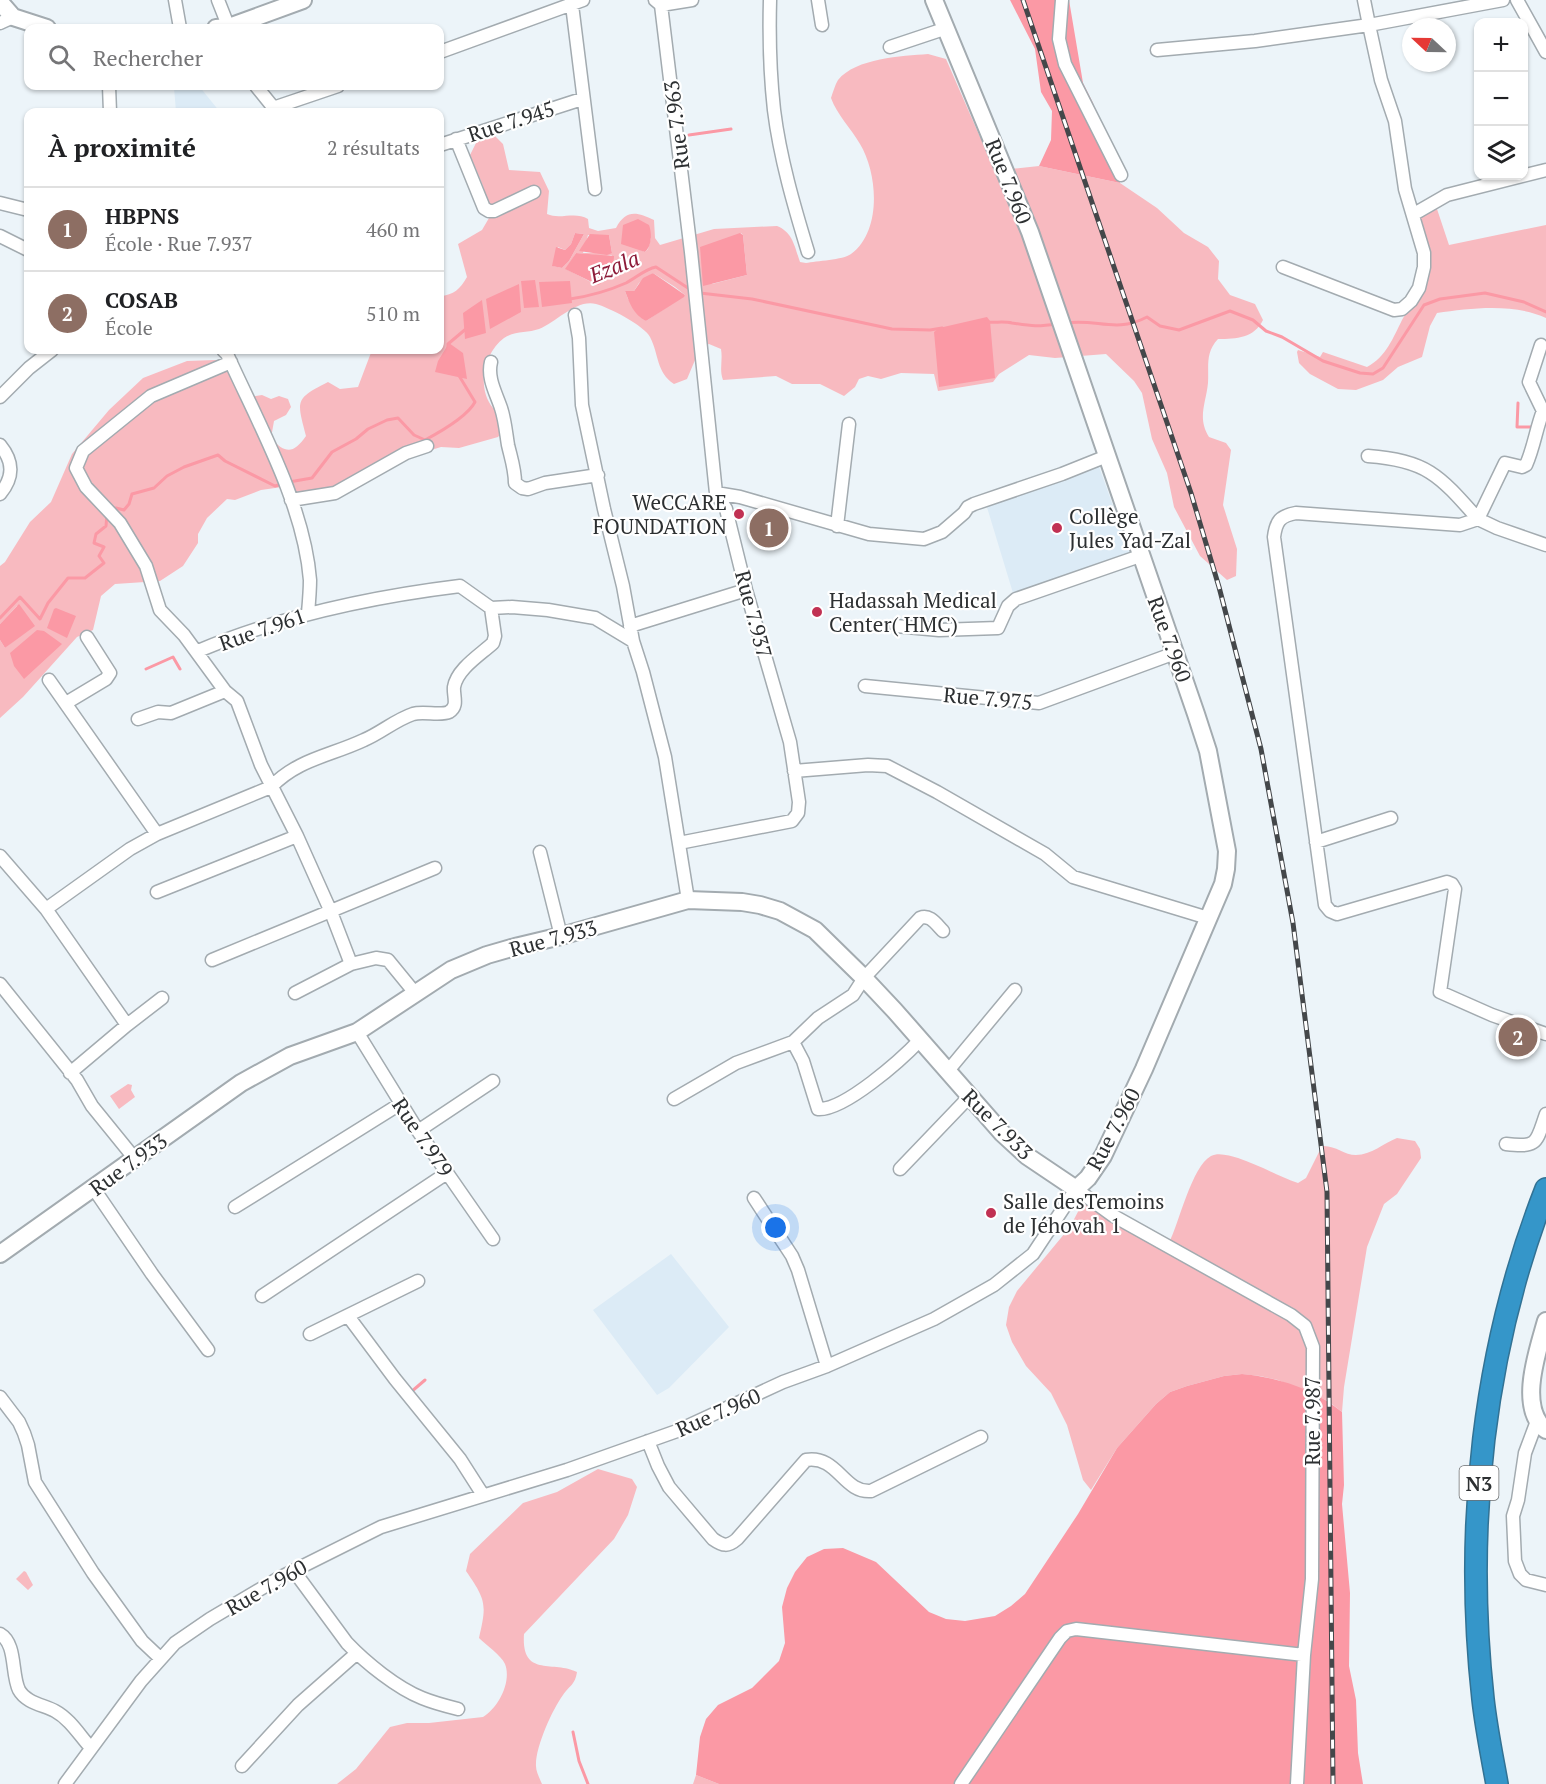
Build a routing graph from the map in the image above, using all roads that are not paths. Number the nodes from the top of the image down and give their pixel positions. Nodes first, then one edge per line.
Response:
1 (174, 0) edge
2 (218, 0) edge
3 (303, 0) edge
4 (692, 0) edge
5 (770, 0) edge
6 (818, 0) edge
7 (934, 0) edge
8 (1062, 0) edge
9 (1364, 0) edge
10 (1503, 0) edge
11 (1517, 0) edge
12 (0, 2) edge
13 (577, 3) edge
14 (658, 3) edge
15 (6, 20) edge
16 (26, 24) edge
17 (179, 24) edge
18 (223, 24) edge
19 (235, 24) edge
20 (822, 25) dead end
21 (1369, 25) junction
22 (947, 28) junction
23 (1544, 45) edge
24 (890, 47) dead end
25 (1157, 50) dead end
26 (444, 51) edge
27 (109, 90) edge
28 (259, 90) edge
29 (328, 90) edge
30 (582, 99) junction
31 (110, 108) edge
32 (273, 108) edge
33 (280, 108) edge
34 (456, 139) junction
35 (444, 144) edge
36 (1546, 170) edge
37 (1120, 175) dead end
38 (595, 189) dead end
39 (534, 192) dead end
40 (0, 203) edge
41 (24, 209) edge
42 (1414, 214) junction
43 (0, 236) edge
44 (24, 248) edge
45 (808, 252) dead end
46 (1282, 267) dead end
47 (574, 315) dead end
48 (1541, 345) dead end
49 (47, 354) edge
50 (226, 354) edge
51 (231, 362) junction
52 (491, 362) dead end
53 (0, 397) edge
54 (849, 424) dead end
55 (0, 445) edge
56 (426, 446) dead end
57 (1107, 456) junction
58 (1368, 456) dead end
59 (598, 475) junction
60 (716, 493) junction
61 (0, 494) edge
62 (291, 500) junction
63 (1478, 519) junction
64 (837, 526) junction
65 (1546, 545) edge
66 (1140, 556) junction
67 (746, 590) junction
68 (491, 608) junction
69 (309, 613) junction
70 (630, 626) junction
71 (896, 626) dead end
72 (87, 637) dead end
73 (633, 641) junction
74 (198, 651) junction
75 (1175, 652) junction
76 (49, 680) dead end
77 (865, 686) dead end
78 (225, 691) junction
79 (66, 703) junction
80 (138, 719) dead end
81 (794, 771) junction
82 (271, 787) junction
83 (1391, 818) dead end
84 (157, 834) junction
85 (297, 836) junction
86 (1316, 842) junction
87 (679, 843) junction
88 (540, 852) dead end
89 (0, 856) edge
90 (435, 868) dead end
91 (157, 892) dead end
92 (688, 900) junction
93 (46, 909) junction
94 (331, 912) junction
95 (1208, 918) junction
96 (943, 931) dead end
97 (561, 936) junction
98 (212, 960) dead end
99 (351, 964) junction
100 (864, 978) junction
101 (0, 984) edge
102 (1015, 990) dead end
103 (295, 993) dead end
104 (415, 993) junction
105 (162, 998) dead end
106 (127, 1025) junction
107 (357, 1032) junction
108 (1546, 1034) edge
109 (920, 1040) junction
110 (793, 1042) junction
111 (948, 1072) junction
112 (70, 1073) junction
113 (493, 1082) dead end
114 (969, 1098) junction
115 (674, 1099) dead end
116 (400, 1104) junction
117 (1546, 1114) edge
118 (418, 1131) junction
119 (1506, 1144) dead end
120 (135, 1159) junction
121 (900, 1169) dead end
122 (447, 1173) junction
123 (94, 1189) junction
124 (1076, 1189) junction
125 (1546, 1189) edge
126 (754, 1198) dead end
127 (235, 1207) dead end
128 (494, 1239) dead end
129 (0, 1254) edge
130 (418, 1281) dead end
131 (262, 1296) dead end
132 (348, 1316) junction
133 (1546, 1321) edge
134 (310, 1334) dead end
135 (208, 1350) dead end
136 (827, 1366) junction
137 (0, 1397) edge
138 (1542, 1426) edge
139 (981, 1437) dead end
140 (648, 1441) junction
141 (483, 1495) junction
142 (294, 1571) junction
143 (1546, 1585) edge
144 (0, 1634) edge
145 (357, 1653) junction
146 (1304, 1655) junction
147 (160, 1658) junction
148 (458, 1709) dead end
149 (91, 1748) junction
150 (242, 1766) dead end
151 (65, 1784) edge
152 (961, 1784) edge
153 (1297, 1784) edge
154 (1497, 1784) edge

1 - 17 street
2 - 18 street
3 - 19 street
4 - 14 street
5 - 45 street
6 - 20 street
7 - 22 street, Rue 7.960
8 - 37 street
9 - 21 street
10 - 21 street
11 - 23 street
12 - 15 street
13 - 26 street
13 - 30 street
14 - 60 street, Rue 7.963
15 - 16 street
21 - 25 street
21 - 42 street
22 - 24 street
22 - 57 street, Rue 7.960
27 - 31 street
28 - 32 street
29 - 33 street
30 - 34 street, Rue 7.945
30 - 38 street
34 - 35 street, Rue 7.945
34 - 39 street
36 - 42 street
40 - 41 street
42 - 46 street
43 - 44 street
47 - 59 street
48 - 63 street
49 - 53 street
50 - 51 street
51 - 62 street
51 - 74 street
52 - 59 street
54 - 64 street
55 - 61 street
56 - 62 street
57 - 64 street
57 - 66 street, Rue 7.960
58 - 63 street
59 - 70 street
60 - 64 street
60 - 67 street, Rue 7.937
62 - 69 street
63 - 65 street
63 - 86 street
66 - 71 street
66 - 75 street, Rue 7.960
67 - 70 street
67 - 81 street, Rue 7.937
68 - 69 street, Rue 7.961
68 - 73 street
68 - 82 street
69 - 74 street, Rue 7.961
70 - 73 street
72 - 79 street
73 - 87 street
74 - 78 street, Rue 7.961
75 - 77 street, Rue 7.975
75 - 95 street, Rue 7.960
76 - 79 street
78 - 80 street
78 - 82 street, Rue 7.961
79 - 84 street
81 - 87 street, Rue 7.937
81 - 95 street
82 - 84 street
82 - 85 street, Rue 7.961
83 - 86 street
84 - 93 street
85 - 91 street
85 - 94 street, Rue 7.961
86 - 108 street
87 - 92 street
88 - 97 street
89 - 93 street
90 - 94 street
92 - 97 street, Rue 7.933
92 - 100 street, Rue 7.933
93 - 106 street
94 - 98 street
94 - 99 street, Rue 7.961
95 - 124 street, Rue 7.960
96 - 100 street
97 - 104 street, Rue 7.933
99 - 103 street
99 - 104 street
100 - 109 street, Rue 7.933
100 - 110 street
101 - 112 street
102 - 111 street
104 - 107 street, Rue 7.933
105 - 106 street
106 - 112 street
107 - 116 street, Rue 7.979
107 - 120 street, Rue 7.933
109 - 110 street
109 - 111 street, Rue 7.933
110 - 115 street
111 - 114 street, Rue 7.933
112 - 120 street
113 - 118 street
114 - 121 street
114 - 124 street, Rue 7.933
116 - 118 street, Rue 7.979
116 - 127 street
117 - 119 street
118 - 122 street, Rue 7.979
120 - 123 street, Rue 7.933
122 - 128 street, Rue 7.979
122 - 131 street
123 - 129 street, Rue 7.933
123 - 135 street
124 - 136 street, Rue 7.960
124 - 146 street, Rue 7.987
125 - 154 highway, N3
126 - 136 street
130 - 132 street
132 - 134 street
132 - 141 street
133 - 138 street
136 - 140 street, Rue 7.960
137 - 147 street
138 - 143 street
139 - 140 street
140 - 141 street, Rue 7.960
141 - 142 street, Rue 7.960
142 - 145 street
142 - 147 street, Rue 7.960
144 - 149 street
145 - 148 street
145 - 150 street
146 - 152 street
146 - 153 street, Rue 7.987
147 - 149 street, Rue 7.960
149 - 151 street, Rue 7.960

